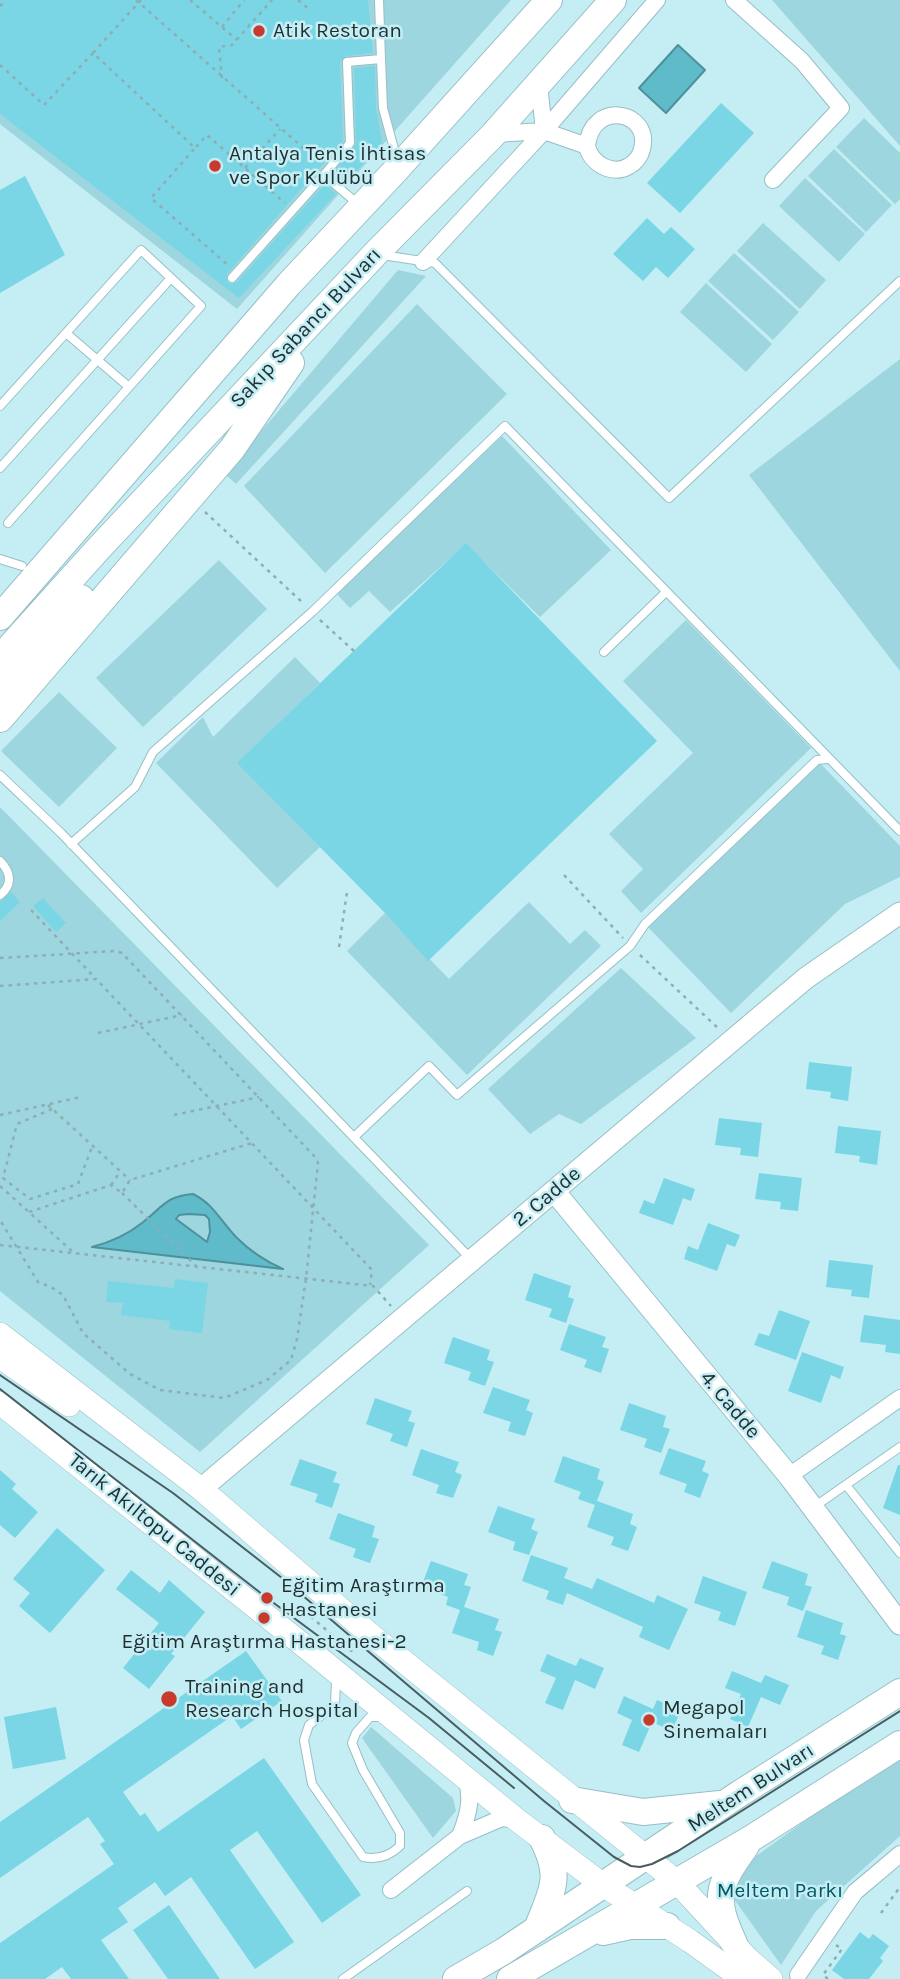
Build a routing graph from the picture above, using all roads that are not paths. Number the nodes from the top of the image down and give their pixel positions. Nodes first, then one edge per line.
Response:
1 (379, 0) edge
2 (549, 0) edge
3 (613, 0) edge
4 (657, 0) edge
5 (734, 0) edge
6 (382, 59) junction
7 (539, 84) junction
8 (544, 131) junction
9 (494, 134) junction
10 (587, 146) dead end
11 (398, 167) junction
12 (326, 173) junction
13 (774, 180) dead end
14 (361, 206) junction
15 (376, 253) junction
16 (423, 262) junction
17 (356, 275) junction
18 (171, 278) junction
19 (232, 278) dead end
20 (900, 281) edge
21 (289, 284) junction
22 (66, 333) junction
23 (310, 336) junction
24 (98, 360) junction
25 (129, 387) junction
26 (0, 406) edge
27 (0, 468) edge
28 (8, 523) dead end
29 (11, 562) edge
30 (0, 590) edge
31 (666, 593) junction
32 (0, 617) edge
33 (604, 652) dead end
34 (0, 658) edge
35 (0, 688) edge
36 (0, 719) edge
37 (827, 759) junction
38 (0, 775) edge
39 (900, 831) edge
40 (71, 844) junction
41 (0, 861) edge
42 (0, 895) edge
43 (900, 913) edge
44 (354, 1137) junction
45 (554, 1191) junction
46 (472, 1260) junction
47 (0, 1334) edge
48 (0, 1357) edge
49 (900, 1398) edge
50 (6, 1412) edge
51 (900, 1447) edge
52 (155, 1452) junction
53 (789, 1476) junction
54 (846, 1485) junction
55 (201, 1489) junction
56 (812, 1509) junction
57 (900, 1553) edge
58 (900, 1624) edge
59 (313, 1653) junction
60 (900, 1692) edge
61 (393, 1718) junction
62 (900, 1744) edge
63 (466, 1778) junction
64 (572, 1800) junction
65 (726, 1803) junction
66 (517, 1820) junction
67 (460, 1836) junction
68 (542, 1838) junction
69 (752, 1838) junction
70 (900, 1854) edge
71 (643, 1858) junction
72 (677, 1882) junction
73 (603, 1885) junction
74 (391, 1890) dead end
75 (467, 1891) dead end
76 (636, 1905) junction
77 (667, 1926) junction
78 (537, 1929) junction
79 (734, 1943) junction
80 (569, 1945) junction
81 (798, 1975) dead end
82 (343, 1979) edge
83 (456, 1979) edge
84 (510, 1979) edge
85 (743, 1979) edge
86 (771, 1979) edge

1 - 6 lane
2 - 11 main road, Sakıp Sabancı Bulvarı
3 - 7 main road, Sakıp Sabancı Bulvarı
4 - 8 street
5 - 13 street
6 - 11 lane
6 - 12 lane
7 - 8 street
7 - 9 main road, Sakıp Sabancı Bulvarı
8 - 9 street
8 - 10 street
8 - 16 street
9 - 15 main road, Sakıp Sabancı Bulvarı
11 - 14 main road, Sakıp Sabancı Bulvarı
12 - 14 lane
12 - 19 lane
14 - 21 main road, Sakıp Sabancı Bulvarı
15 - 16 lane
15 - 17 main road, Sakıp Sabancı Bulvarı
16 - 20 lane
17 - 23 main road
17 - 34 main road, Sakıp Sabancı Bulvarı
18 - 22 lane
18 - 24 lane
18 - 25 lane
21 - 29 main road
21 - 32 main road, Sakıp Sabancı Bulvarı
22 - 24 lane
22 - 26 lane
23 - 35 main road
23 - 36 main road
24 - 25 lane
24 - 27 lane
25 - 28 lane
29 - 30 main road
31 - 33 lane
31 - 37 lane
31 - 40 lane
37 - 39 lane
37 - 44 lane
38 - 40 lane
40 - 44 lane
41 - 42 lane
43 - 45 street, 2. Cadde
44 - 46 lane
45 - 46 street, 2. Cadde
45 - 53 street, 4. Cadde
46 - 55 street, 2. Cadde
47 - 52 main road
48 - 52 main road
49 - 53 street
50 - 59 main road, Tarık Akıltopu Caddesi
51 - 54 lane
52 - 55 main road
53 - 56 street, 4. Cadde
54 - 56 lane
54 - 57 lane
55 - 64 main road
56 - 58 street, 4. Cadde
59 - 61 main road, Tarık Akıltopu Caddesi
59 - 61 lane
60 - 65 main road, Meltem Bulvarı
61 - 63 main road, Tarık Akıltopu Caddesi
62 - 69 main road, Meltem Bulvarı
63 - 66 main road, Tarık Akıltopu Caddesi
63 - 67 street
64 - 65 main road
64 - 71 main road
65 - 71 main road, Meltem Bulvarı
66 - 67 street
66 - 68 main road, Tarık Akıltopu Caddesi
67 - 74 street
68 - 73 main road, Tarık Akıltopu Caddesi
68 - 78 main road
69 - 72 main road, Meltem Bulvarı
69 - 79 main road
70 - 81 street
71 - 72 main road
71 - 73 main road, Meltem Bulvarı
72 - 76 main road, Meltem Bulvarı
72 - 79 main road
73 - 76 main road, Tarık Akıltopu Caddesi
73 - 78 main road, Meltem Bulvarı
75 - 82 lane
76 - 77 main road, Tarık Akıltopu Caddesi
76 - 80 main road, Meltem Bulvarı
77 - 80 main road
77 - 85 main road, Tarık Akıltopu Caddesi
78 - 83 main road, Meltem Bulvarı
79 - 86 main road
80 - 84 main road

